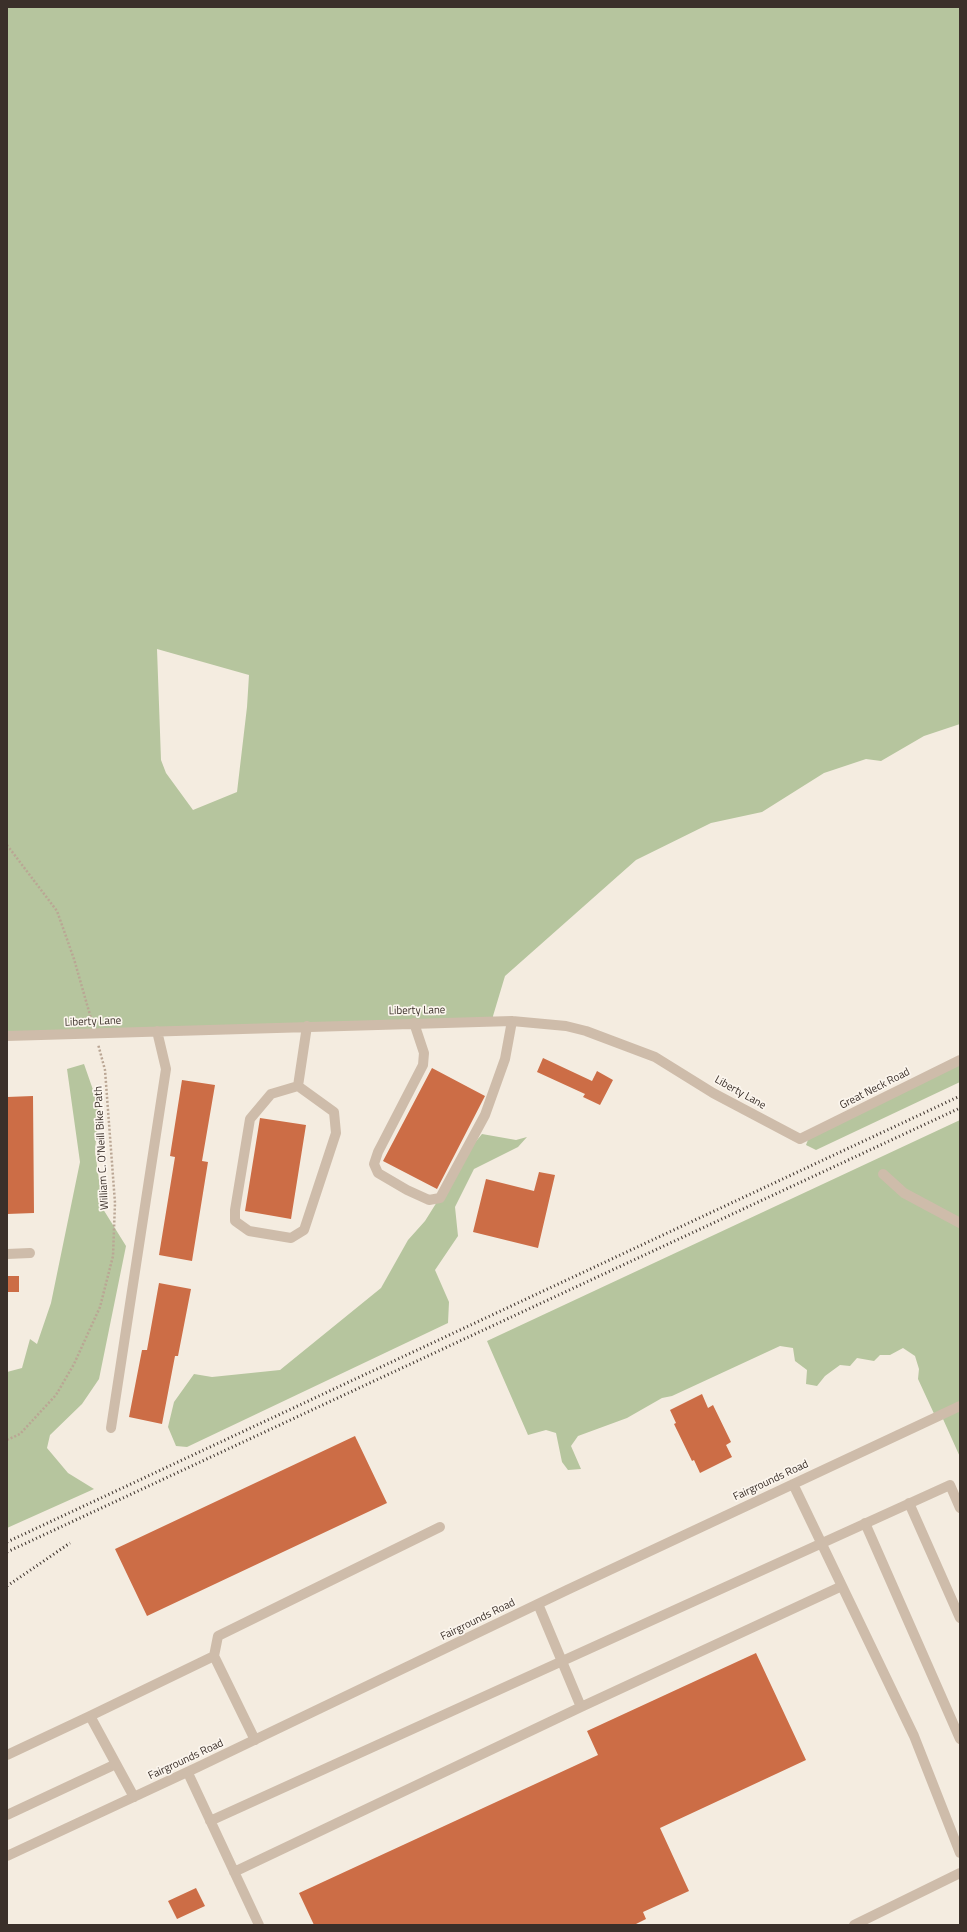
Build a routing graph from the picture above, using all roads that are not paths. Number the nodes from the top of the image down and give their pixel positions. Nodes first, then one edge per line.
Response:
1 (512, 1021) junction
2 (414, 1023) junction
3 (306, 1026) junction
4 (157, 1031) junction
5 (7, 1036) edge
6 (960, 1060) edge
7 (298, 1086) junction
8 (800, 1139) joint
9 (883, 1174) dead end
10 (960, 1223) edge
11 (30, 1253) dead end
12 (7, 1254) edge
13 (960, 1406) edge
14 (111, 1428) dead end
15 (793, 1484) junction
16 (909, 1503) junction
17 (960, 1508) edge
18 (865, 1523) junction
19 (440, 1527) dead end
20 (822, 1543) junction
21 (842, 1586) junction
22 (538, 1604) junction
23 (960, 1618) edge
24 (214, 1656) junction
25 (562, 1662) junction
26 (581, 1707) junction
27 (90, 1716) junction
28 (960, 1739) edge
29 (255, 1740) junction
30 (7, 1755) edge
31 (116, 1764) junction
32 (188, 1772) junction
33 (134, 1797) junction
34 (7, 1815) edge
35 (210, 1821) junction
36 (957, 1836) edge
37 (960, 1853) edge
38 (7, 1856) edge
39 (234, 1872) junction
40 (960, 1874) edge
41 (259, 1925) edge
42 (854, 1925) edge

1 - 2 street, Liberty Lane
1 - 2 street
1 - 8 street, Liberty Lane
2 - 3 street, Liberty Lane
3 - 4 street, Liberty Lane
3 - 7 street
4 - 5 street, Liberty Lane
4 - 14 street
6 - 8 street, Great Neck Road
7 - 7 street
9 - 10 street
11 - 12 street
13 - 15 street, Fairgrounds Road
15 - 20 street
15 - 22 street, Fairgrounds Road
16 - 17 street
16 - 18 street
16 - 23 street
18 - 20 street
18 - 28 street
19 - 24 street
20 - 21 street
20 - 25 street
21 - 26 street
21 - 36 street
22 - 25 street
22 - 29 street, Fairgrounds Road
24 - 27 street
24 - 29 street
25 - 26 street
25 - 35 street
26 - 39 street
27 - 30 street
27 - 31 street
29 - 32 street, Fairgrounds Road
31 - 33 street
31 - 34 street
32 - 33 street, Fairgrounds Road
32 - 35 street
33 - 38 street, Fairgrounds Road
35 - 39 street
36 - 37 street
39 - 41 street
40 - 42 street

